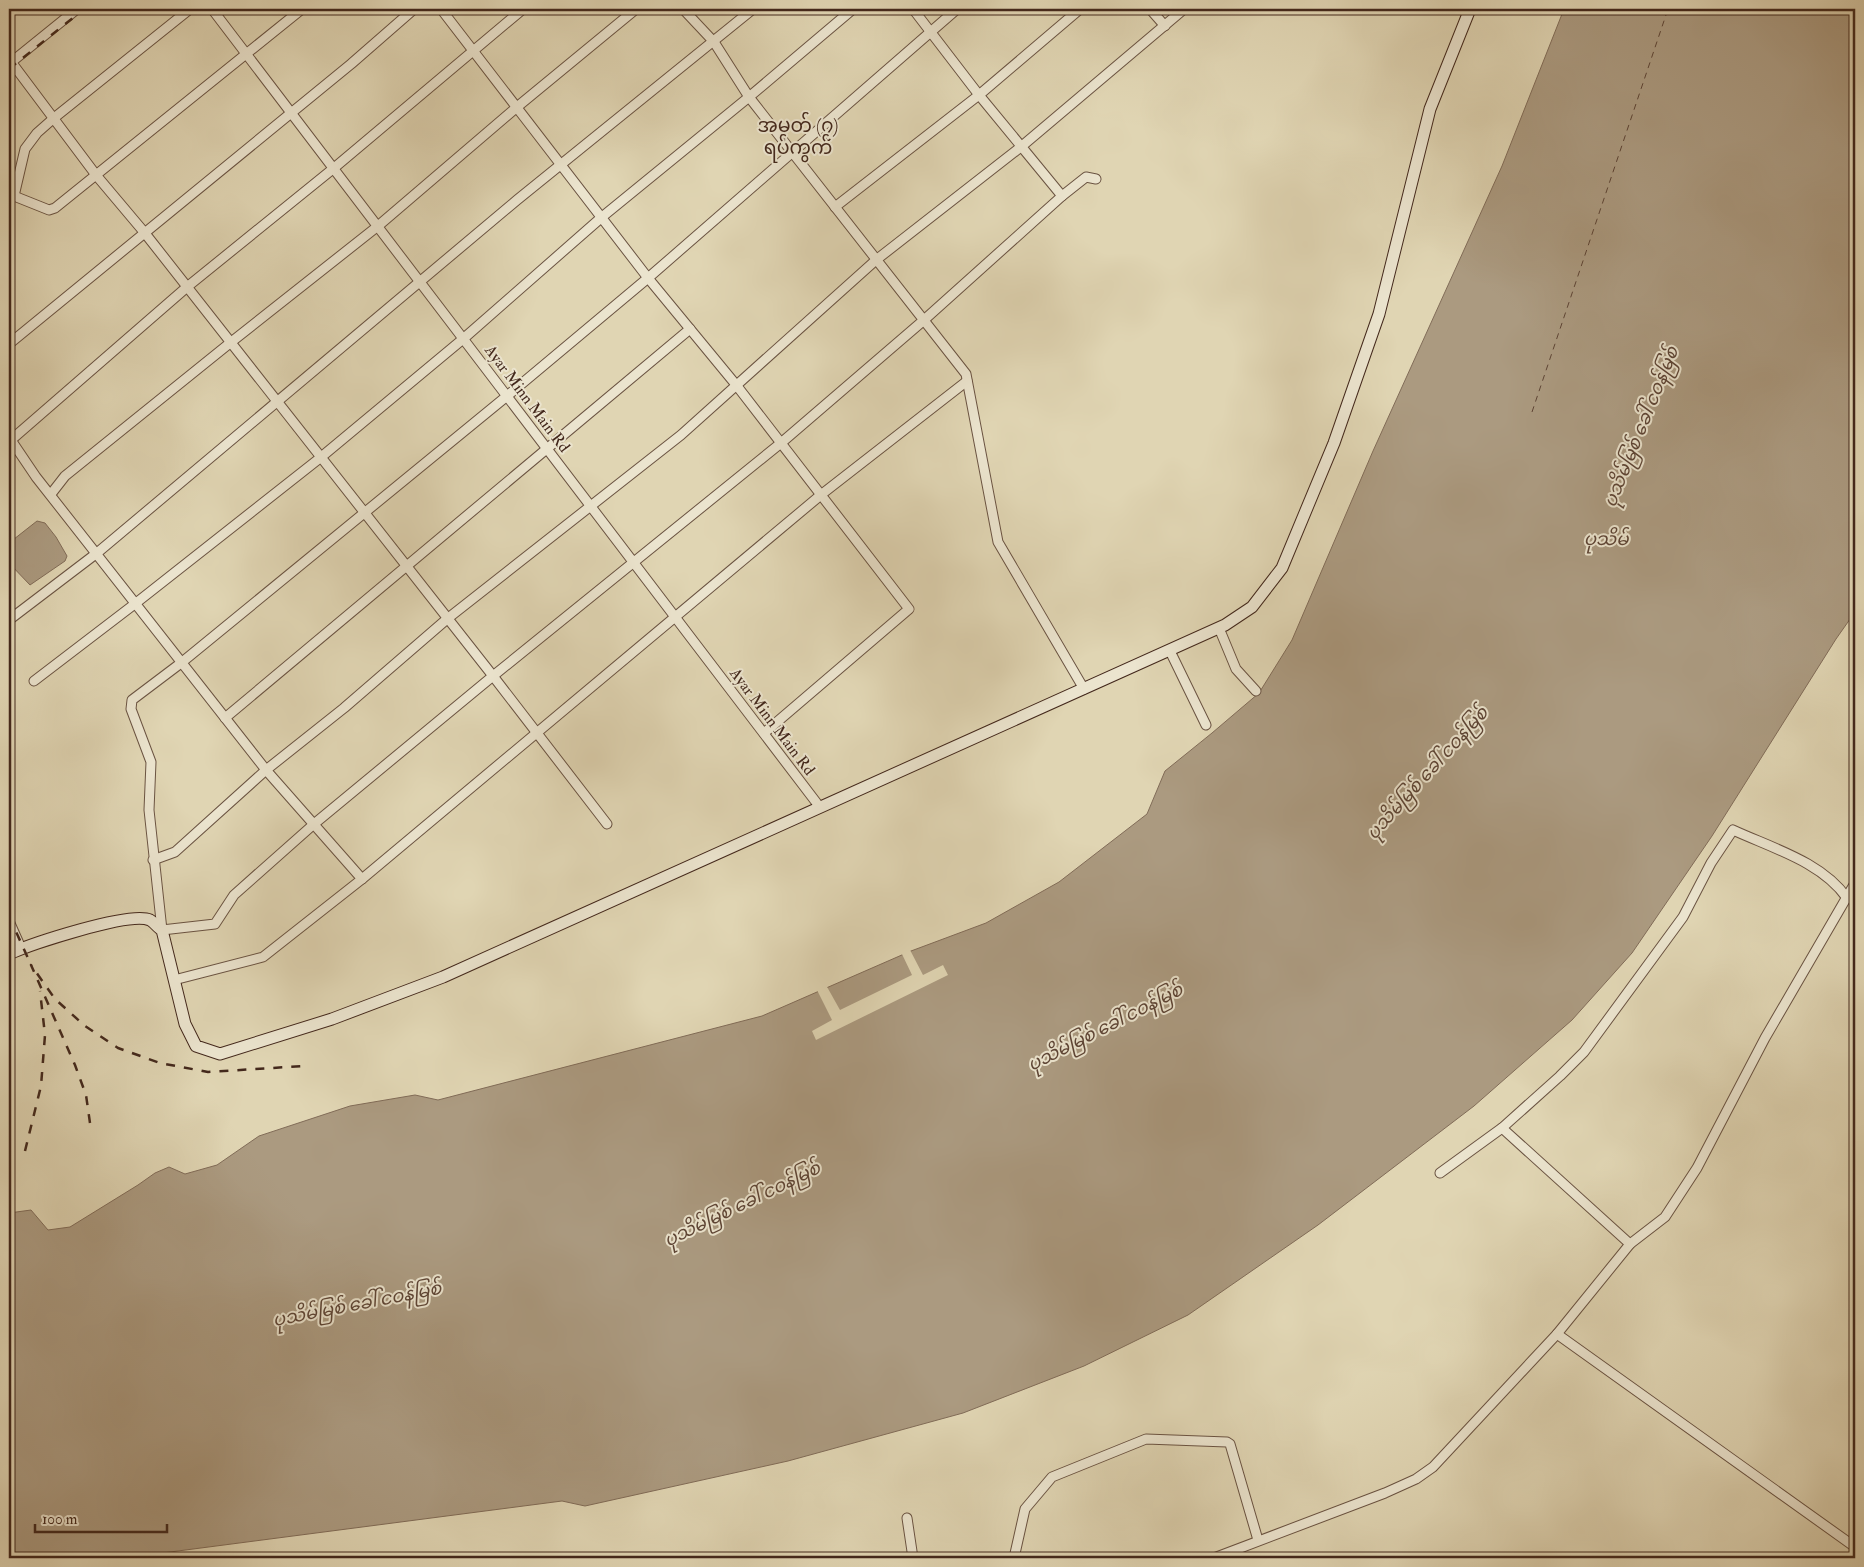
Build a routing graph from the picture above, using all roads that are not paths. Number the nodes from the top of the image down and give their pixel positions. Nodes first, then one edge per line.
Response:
1 (77, 9) edge
2 (190, 9) edge
3 (212, 9) edge
4 (302, 9) edge
5 (414, 9) edge
6 (441, 9) edge
7 (523, 9) edge
8 (636, 9) edge
9 (683, 9) edge
10 (753, 9) edge
11 (853, 9) edge
12 (912, 9) edge
13 (958, 9) edge
14 (1080, 9) edge
15 (1150, 9) edge
16 (1184, 9) edge
17 (1470, 9) edge
18 (1165, 26) junction
19 (930, 31) junction
20 (714, 42) junction
21 (473, 50) junction
22 (247, 54) junction
23 (10, 61) edge
24 (979, 95) junction
25 (749, 97) junction
26 (517, 107) junction
27 (291, 112) junction
28 (54, 118) junction
29 (1022, 146) junction
30 (791, 152) junction
31 (562, 165) junction
32 (334, 168) junction
33 (96, 175) junction
34 (1096, 179) dead end
35 (1062, 196) junction
36 (11, 197) edge
37 (835, 207) junction
38 (602, 217) junction
39 (378, 226) junction
40 (144, 232) junction
41 (876, 260) junction
42 (648, 278) junction
43 (420, 283) junction
44 (187, 288) junction
45 (924, 320) junction
46 (690, 330) junction
47 (464, 339) junction
48 (230, 343) junction
49 (9, 344) edge
50 (967, 381) junction
51 (737, 386) junction
52 (507, 396) junction
53 (276, 402) junction
54 (10, 438) edge
55 (781, 443) junction
56 (547, 449) junction
57 (320, 458) junction
58 (51, 494) junction
59 (822, 494) junction
60 (591, 507) junction
61 (365, 514) junction
62 (96, 553) junction
63 (634, 563) junction
64 (406, 566) junction
65 (136, 603) junction
66 (675, 617) junction
67 (447, 619) junction
68 (9, 620) edge
69 (1219, 628) junction
70 (1170, 651) junction
71 (181, 663) junction
72 (493, 676) junction
73 (34, 681) dead end
74 (1084, 689) junction
75 (1256, 691) dead end
76 (225, 718) junction
77 (1206, 725) dead end
78 (537, 732) junction
79 (764, 733) junction
80 (266, 770) junction
81 (819, 806) junction
82 (314, 824) junction
83 (607, 824) dead end
84 (153, 860) junction
85 (362, 879) junction
86 (1855, 884) edge
87 (1847, 898) junction
88 (9, 921) edge
89 (162, 930) junction
90 (21, 948) junction
91 (9, 954) edge
92 (174, 980) junction
93 (1502, 1128) junction
94 (1440, 1173) dead end
95 (1630, 1244) junction
96 (1557, 1334) junction
97 (907, 1518) dead end
98 (1258, 1540) junction
99 (1855, 1547) edge
100 (913, 1558) edge
101 (1014, 1558) edge
102 (1214, 1558) edge

1 - 23 street
2 - 28 street
3 - 22 street, Ayar Minn Main Rd
4 - 22 street
5 - 27 street
6 - 21 street
7 - 21 street
8 - 26 street
9 - 20 street
10 - 20 street
11 - 25 street
12 - 19 street
13 - 19 street
14 - 24 street
15 - 18 street
16 - 18 street
17 - 69 street
18 - 29 street
19 - 24 street
19 - 30 street
20 - 25 street
20 - 31 street
21 - 26 street
21 - 32 street
22 - 27 street, Ayar Minn Main Rd
22 - 33 street
23 - 28 street
24 - 29 street
24 - 37 street
25 - 30 street
25 - 38 street
26 - 31 street
26 - 39 street
27 - 32 street, Ayar Minn Main Rd
27 - 40 street
28 - 33 street
28 - 36 street
29 - 35 street
29 - 41 street
30 - 37 street
30 - 42 street
31 - 38 street
31 - 43 street
32 - 39 street, Ayar Minn Main Rd
32 - 44 street
33 - 36 street
33 - 40 street
34 - 35 street
35 - 45 street
37 - 41 street
38 - 42 street
38 - 47 street
39 - 43 street, Ayar Minn Main Rd
39 - 48 street
40 - 44 street
40 - 49 street
41 - 45 street
41 - 51 street
42 - 46 street
42 - 52 street
43 - 47 street, Ayar Minn Main Rd
43 - 53 street
44 - 48 street
44 - 54 street
45 - 50 street
45 - 55 street
46 - 51 street
46 - 56 street
47 - 52 street, Ayar Minn Main Rd
47 - 57 street
48 - 53 street
48 - 58 street
50 - 59 street
50 - 74 street
51 - 55 street
51 - 60 street
52 - 56 street, Ayar Minn Main Rd
52 - 61 street
53 - 57 street
53 - 62 street
54 - 58 street
55 - 59 street
55 - 63 street
56 - 60 street, Ayar Minn Main Rd
56 - 64 street
57 - 61 street
57 - 65 street
58 - 62 street
59 - 66 street
59 - 79 street
60 - 63 street, Ayar Minn Main Rd
60 - 67 street
61 - 64 street
61 - 71 street
62 - 65 street
62 - 68 street
63 - 66 street, Ayar Minn Main Rd
63 - 72 street
64 - 67 street
64 - 76 street
65 - 71 street
65 - 73 street
66 - 78 street
66 - 79 street, Ayar Minn Main Rd
67 - 72 street
67 - 80 street
69 - 70 street
69 - 75 street
70 - 74 street
70 - 77 street
71 - 76 street
71 - 84 street
72 - 78 street
72 - 82 street
74 - 81 street
76 - 80 street
78 - 83 street
78 - 85 street
79 - 81 street, Ayar Minn Main Rd
80 - 82 street
80 - 84 street
81 - 92 street
82 - 85 street
82 - 89 street
84 - 89 street
85 - 92 street
86 - 87 street
87 - 93 street
87 - 95 street
88 - 90 street
89 - 90 street
89 - 92 street
90 - 91 street
93 - 94 street
93 - 95 street
95 - 96 street
96 - 98 street
96 - 99 street
97 - 100 street
98 - 101 street
98 - 102 street

